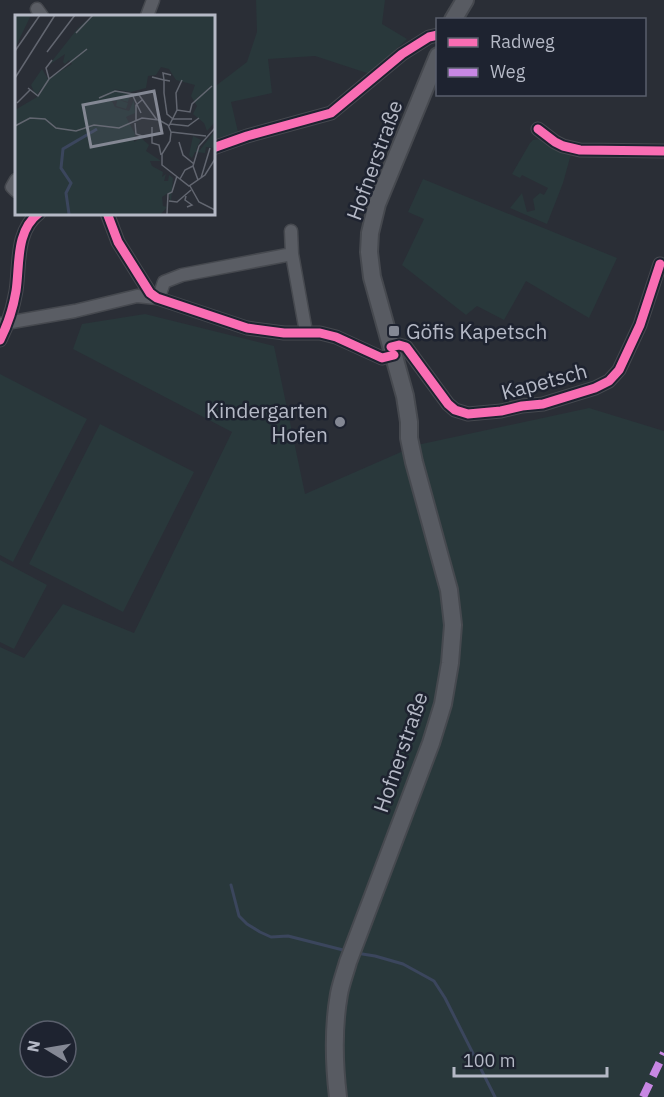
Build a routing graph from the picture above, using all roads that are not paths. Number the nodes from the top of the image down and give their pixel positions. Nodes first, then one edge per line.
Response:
1 (153, 0) edge
2 (465, 0) edge
3 (147, 15) edge
4 (454, 18) edge
5 (436, 35) edge
6 (436, 61) edge
7 (538, 129) dead end
8 (214, 148) edge
9 (664, 151) edge
10 (38, 214) edge
11 (107, 214) edge
12 (291, 231) dead end
13 (292, 254) junction
14 (660, 264) dead end
15 (157, 298) junction
16 (4, 323) edge
17 (306, 332) junction
18 (0, 340) edge
19 (393, 351) junction
20 (338, 1097) edge

1 - 3 street
2 - 4 main road
5 - 8 street
6 - 19 main road, Hofnerstraße
7 - 9 street
10 - 16 street
11 - 15 street
12 - 13 street
13 - 15 street
13 - 17 street
14 - 19 street, Kapetsch
15 - 16 street
15 - 17 street
16 - 18 street
17 - 19 street
19 - 20 main road, Hofnerstraße

